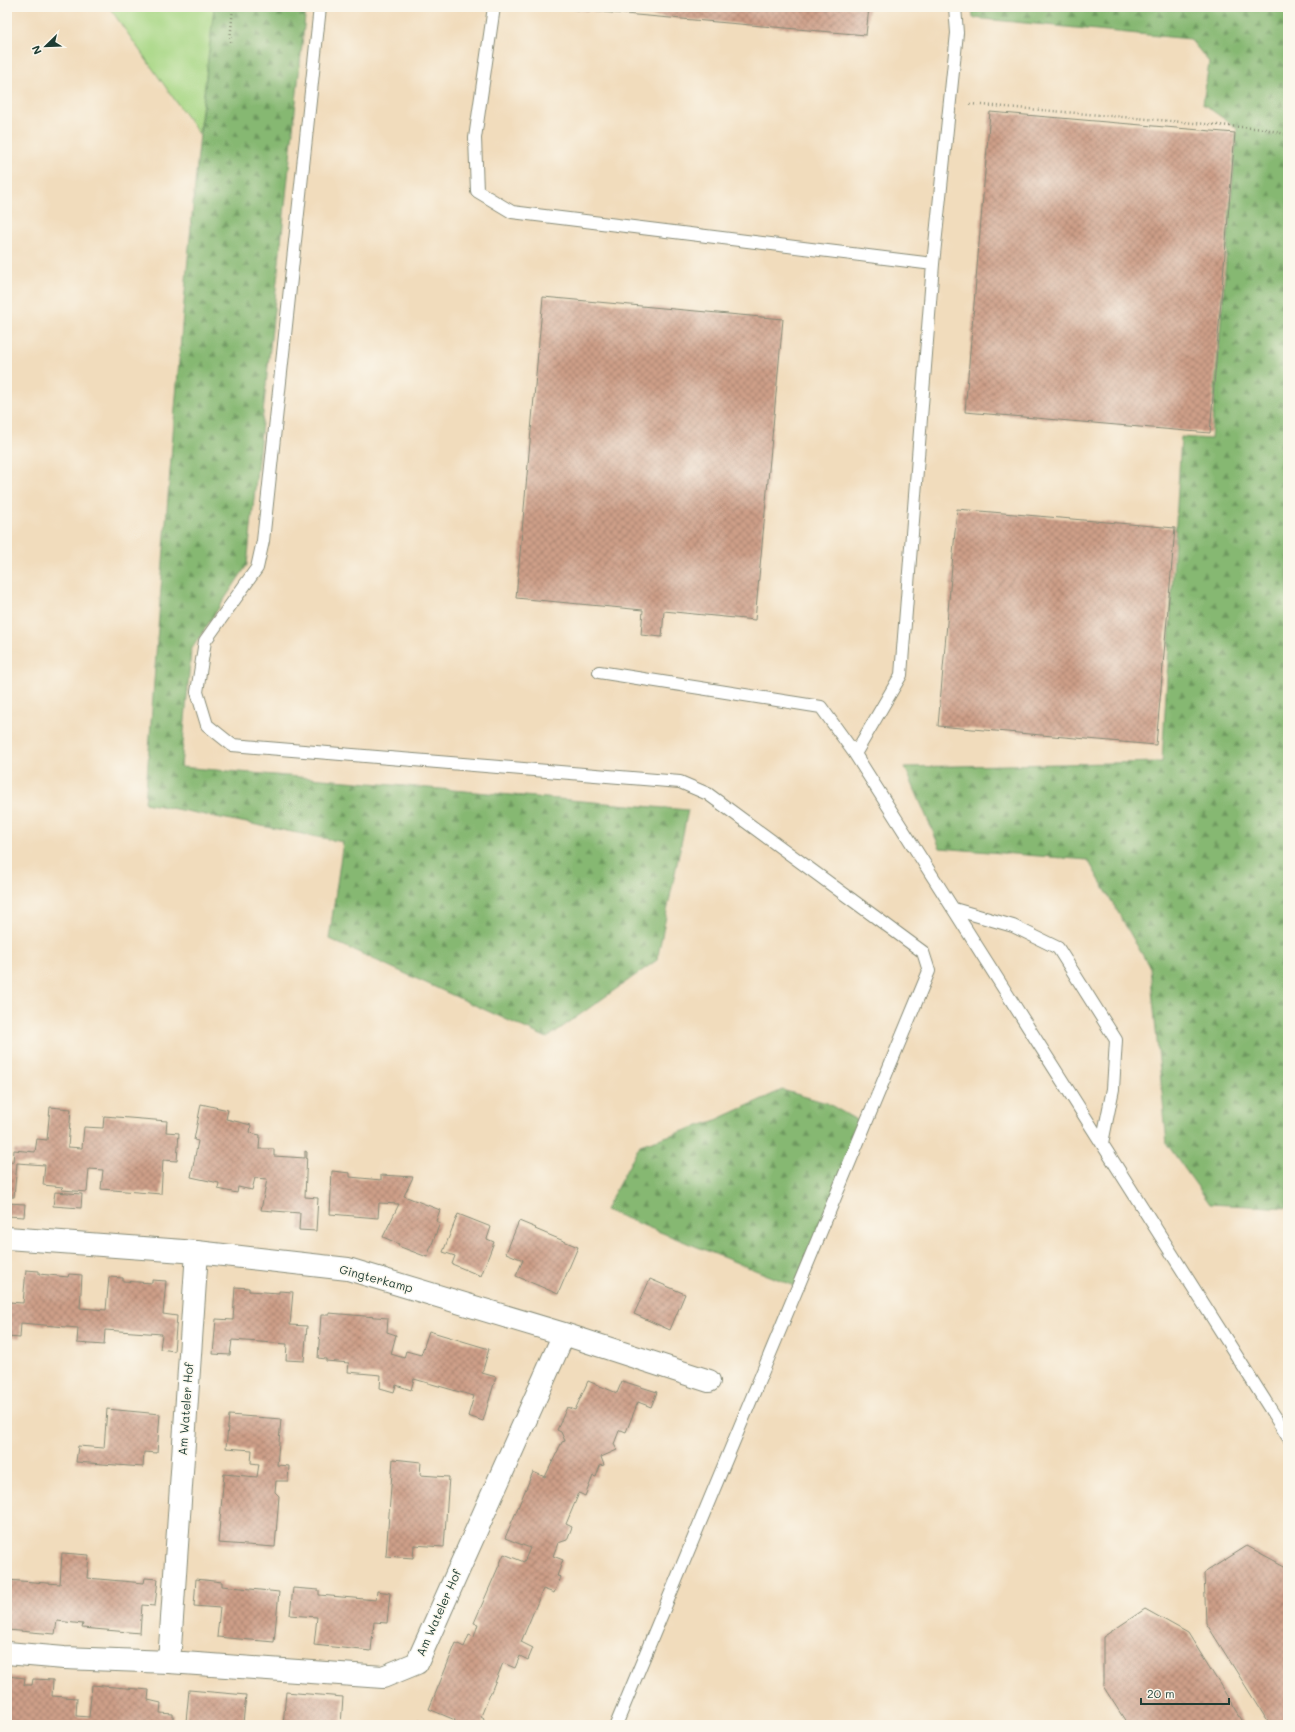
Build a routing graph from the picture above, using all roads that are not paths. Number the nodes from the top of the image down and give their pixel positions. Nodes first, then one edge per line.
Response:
1 (320, 7) edge
2 (494, 7) edge
3 (955, 7) edge
4 (933, 264) junction
5 (599, 672) dead end
6 (855, 754) junction
7 (954, 910) junction
8 (1102, 1143) junction
9 (7, 1238) edge
10 (197, 1252) junction
11 (564, 1334) junction
12 (709, 1381) dead end
13 (1288, 1437) edge
14 (7, 1653) edge
15 (169, 1662) junction
16 (616, 1725) edge

1 - 16 lane
2 - 4 lane
3 - 4 lane
4 - 6 lane
5 - 6 lane
6 - 7 lane
7 - 8 lane
7 - 8 lane
8 - 13 lane
9 - 10 street, Gingterkamp
10 - 11 street, Gingterkamp
10 - 15 street, Am Wateler Hof
11 - 12 street, Gingterkamp
11 - 15 street, Am Wateler Hof
14 - 15 street, Am Wateler Hof

